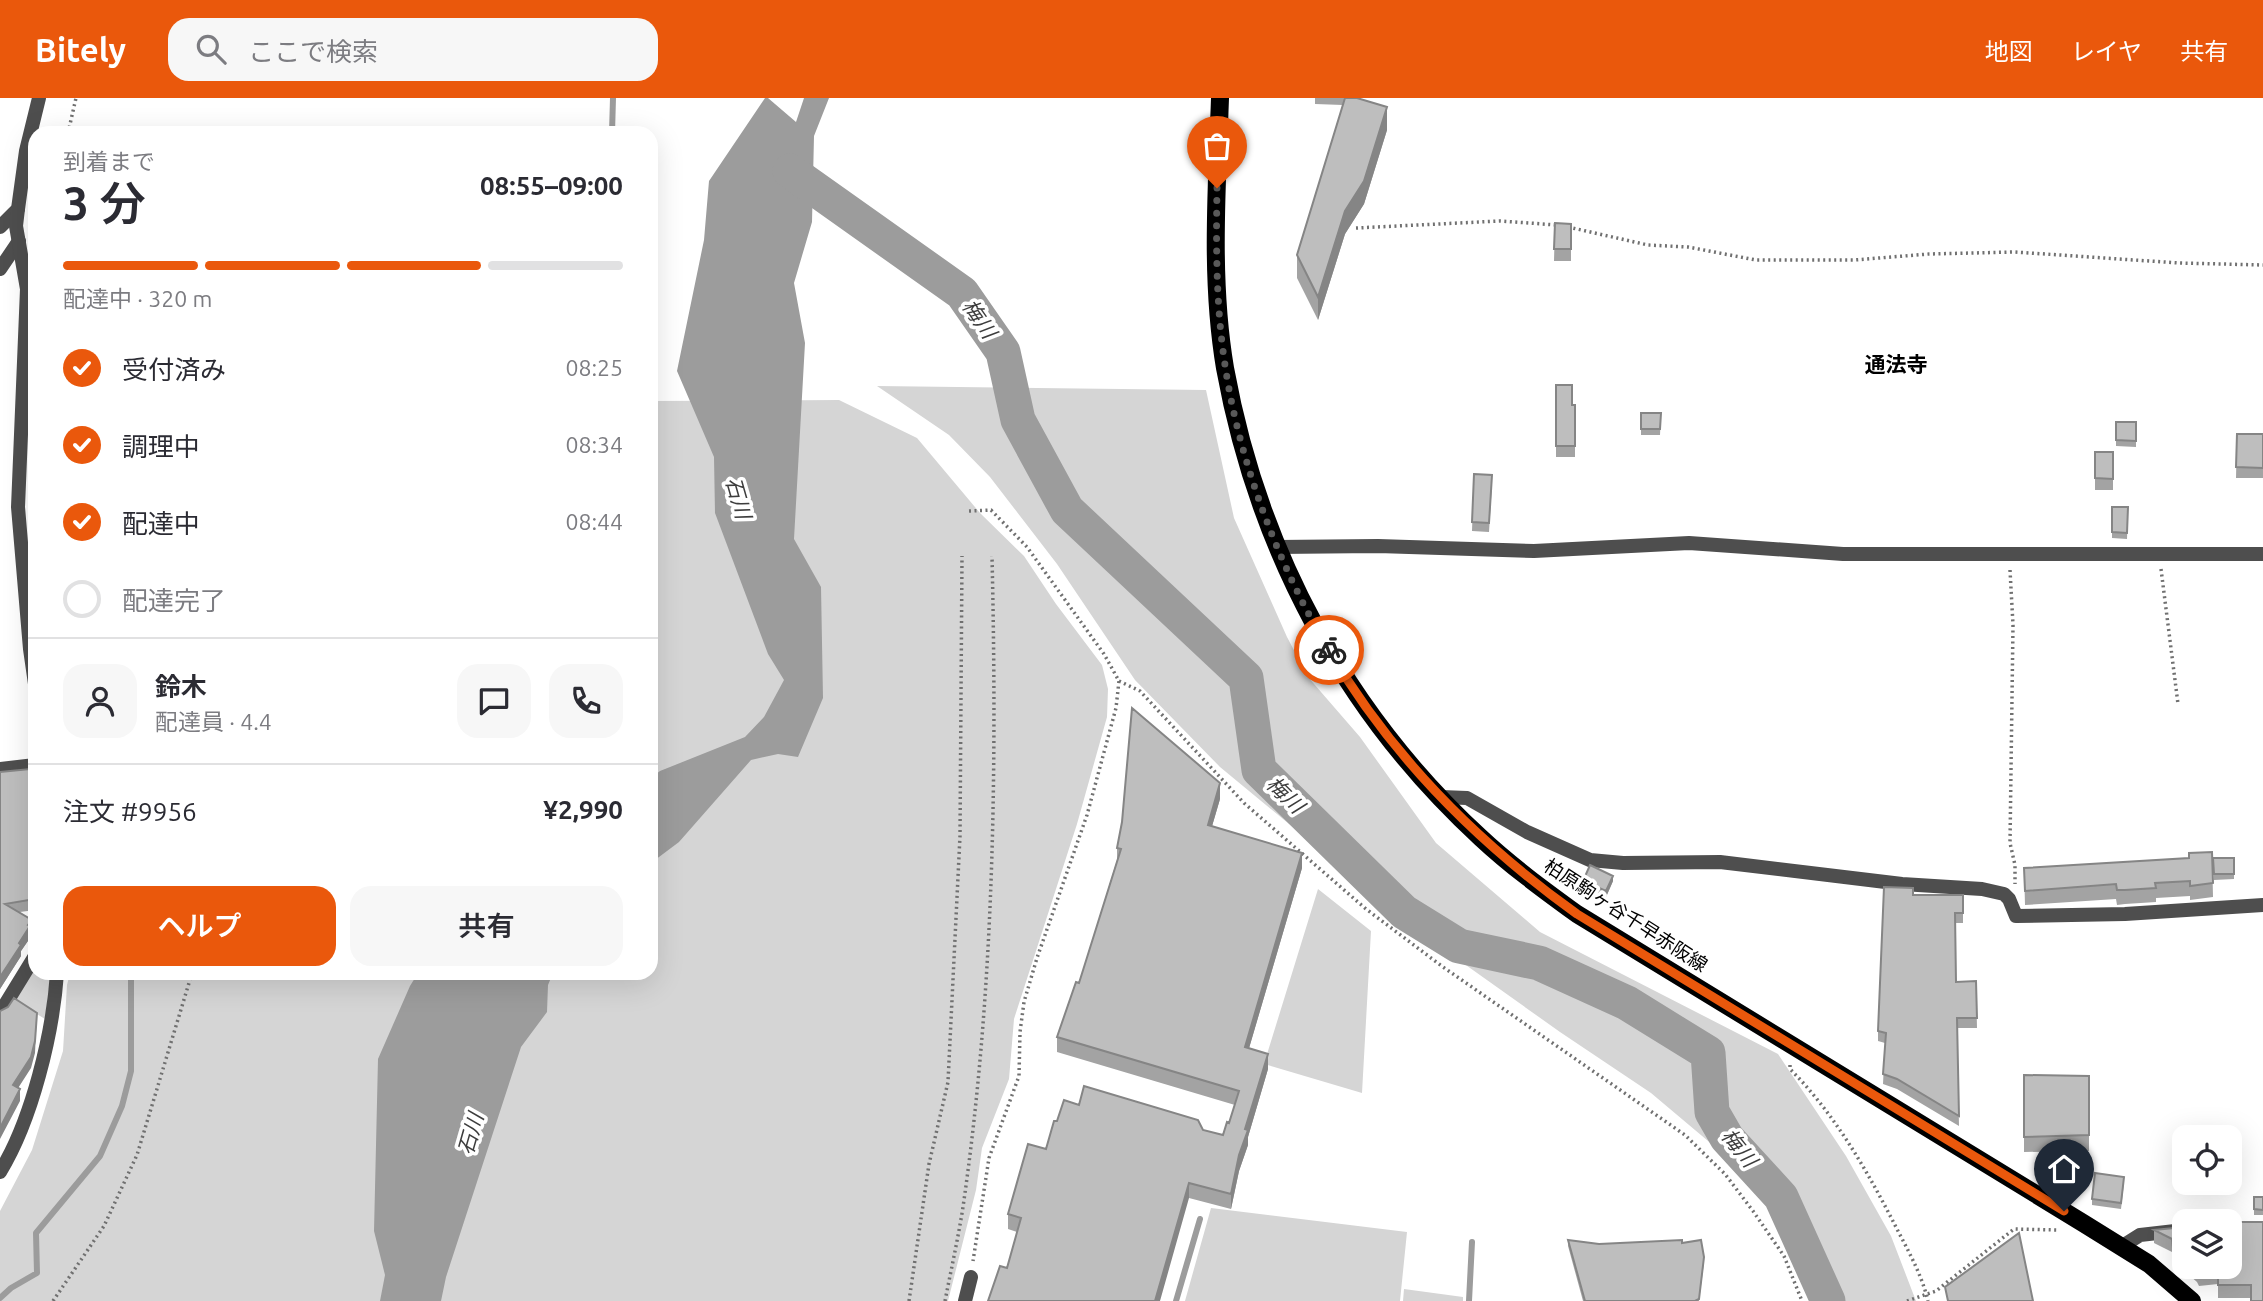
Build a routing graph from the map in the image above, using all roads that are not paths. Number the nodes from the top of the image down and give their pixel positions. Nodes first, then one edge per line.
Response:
1 (39, 98) edge
2 (1220, 98) edge
3 (32, 126) edge
4 (28, 142) edge
5 (18, 209) junction
6 (0, 227) edge
7 (19, 241) junction
8 (0, 269) edge
9 (1277, 547) junction
10 (2263, 554) edge
11 (28, 625) edge
12 (28, 766) edge
13 (0, 769) edge
14 (1441, 797) junction
15 (2263, 905) edge
16 (28, 967) edge
17 (57, 980) edge
18 (0, 1013) edge
19 (0, 1172) edge
20 (2172, 1231) edge
21 (2121, 1247) junction
22 (971, 1277) road end
23 (965, 1301) edge
24 (2192, 1301) edge

1 - 3 street
2 - 9 main road, 柏原駒ヶ谷千早赤阪線
4 - 5 street
5 - 6 street
5 - 7 street
7 - 8 street
7 - 11 street
9 - 10 street
9 - 14 main road, 柏原駒ヶ谷千早赤阪線
12 - 13 street
14 - 15 street
14 - 21 main road, 柏原駒ヶ谷千早赤阪線
16 - 18 street
17 - 19 street
20 - 21 street
21 - 24 main road, 柏原駒ヶ谷千早赤阪線
22 - 23 street

